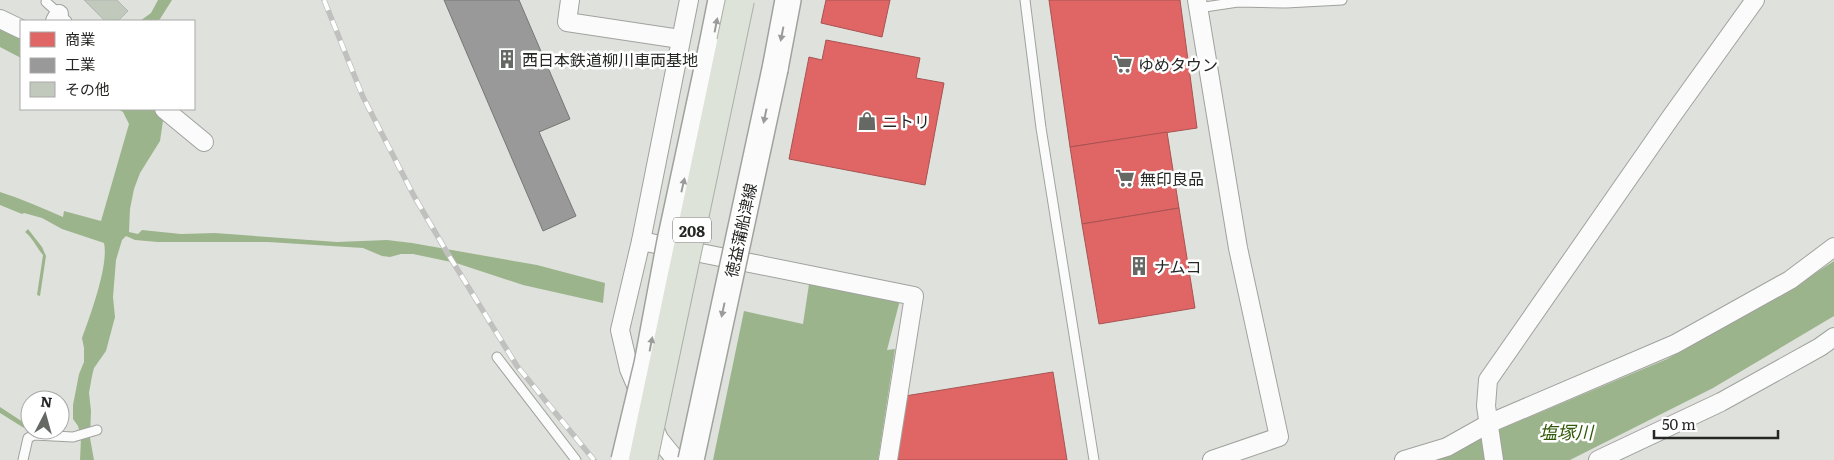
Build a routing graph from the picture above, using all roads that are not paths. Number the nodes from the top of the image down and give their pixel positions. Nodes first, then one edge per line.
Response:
1 (570, 0) edge
2 (689, 0) edge
3 (721, 0) edge
4 (740, 0) edge
5 (788, 0) edge
6 (1025, 0) edge
7 (1342, 0) edge
8 (1755, 0) edge
9 (46, 2) dead end
10 (1198, 4) edge
11 (0, 18) edge
12 (60, 19) edge
13 (20, 28) edge
14 (680, 39) junction
15 (165, 110) edge
16 (204, 142) dead end
17 (641, 241) junction
18 (1834, 247) edge
19 (1834, 337) edge
20 (497, 357) dead end
21 (1488, 427) junction
22 (97, 430) dead end
23 (23, 460) edge
24 (576, 460) edge
25 (624, 460) edge
26 (643, 460) edge
27 (676, 460) edge
28 (691, 460) edge
29 (888, 460) edge
30 (1094, 460) edge
31 (1212, 460) edge
32 (1404, 460) edge
33 (1494, 460) edge
34 (1598, 460) edge

1 - 14 street
2 - 14 street
25 -> 3 main road, bridge
4 - 26 highway, 208, bridge
5 -> 28 main road, 徳益蒲船津線, bridge
6 - 30 lane
7 - 10 lane
8 - 21 street
9 - 12 lane
10 - 31 street
11 - 13 street
14 - 17 street
15 - 16 street
17 - 27 street
17 - 29 street
18 - 21 street
19 - 34 street
20 - 24 lane
21 - 32 street
21 - 33 street
22 - 23 lane

